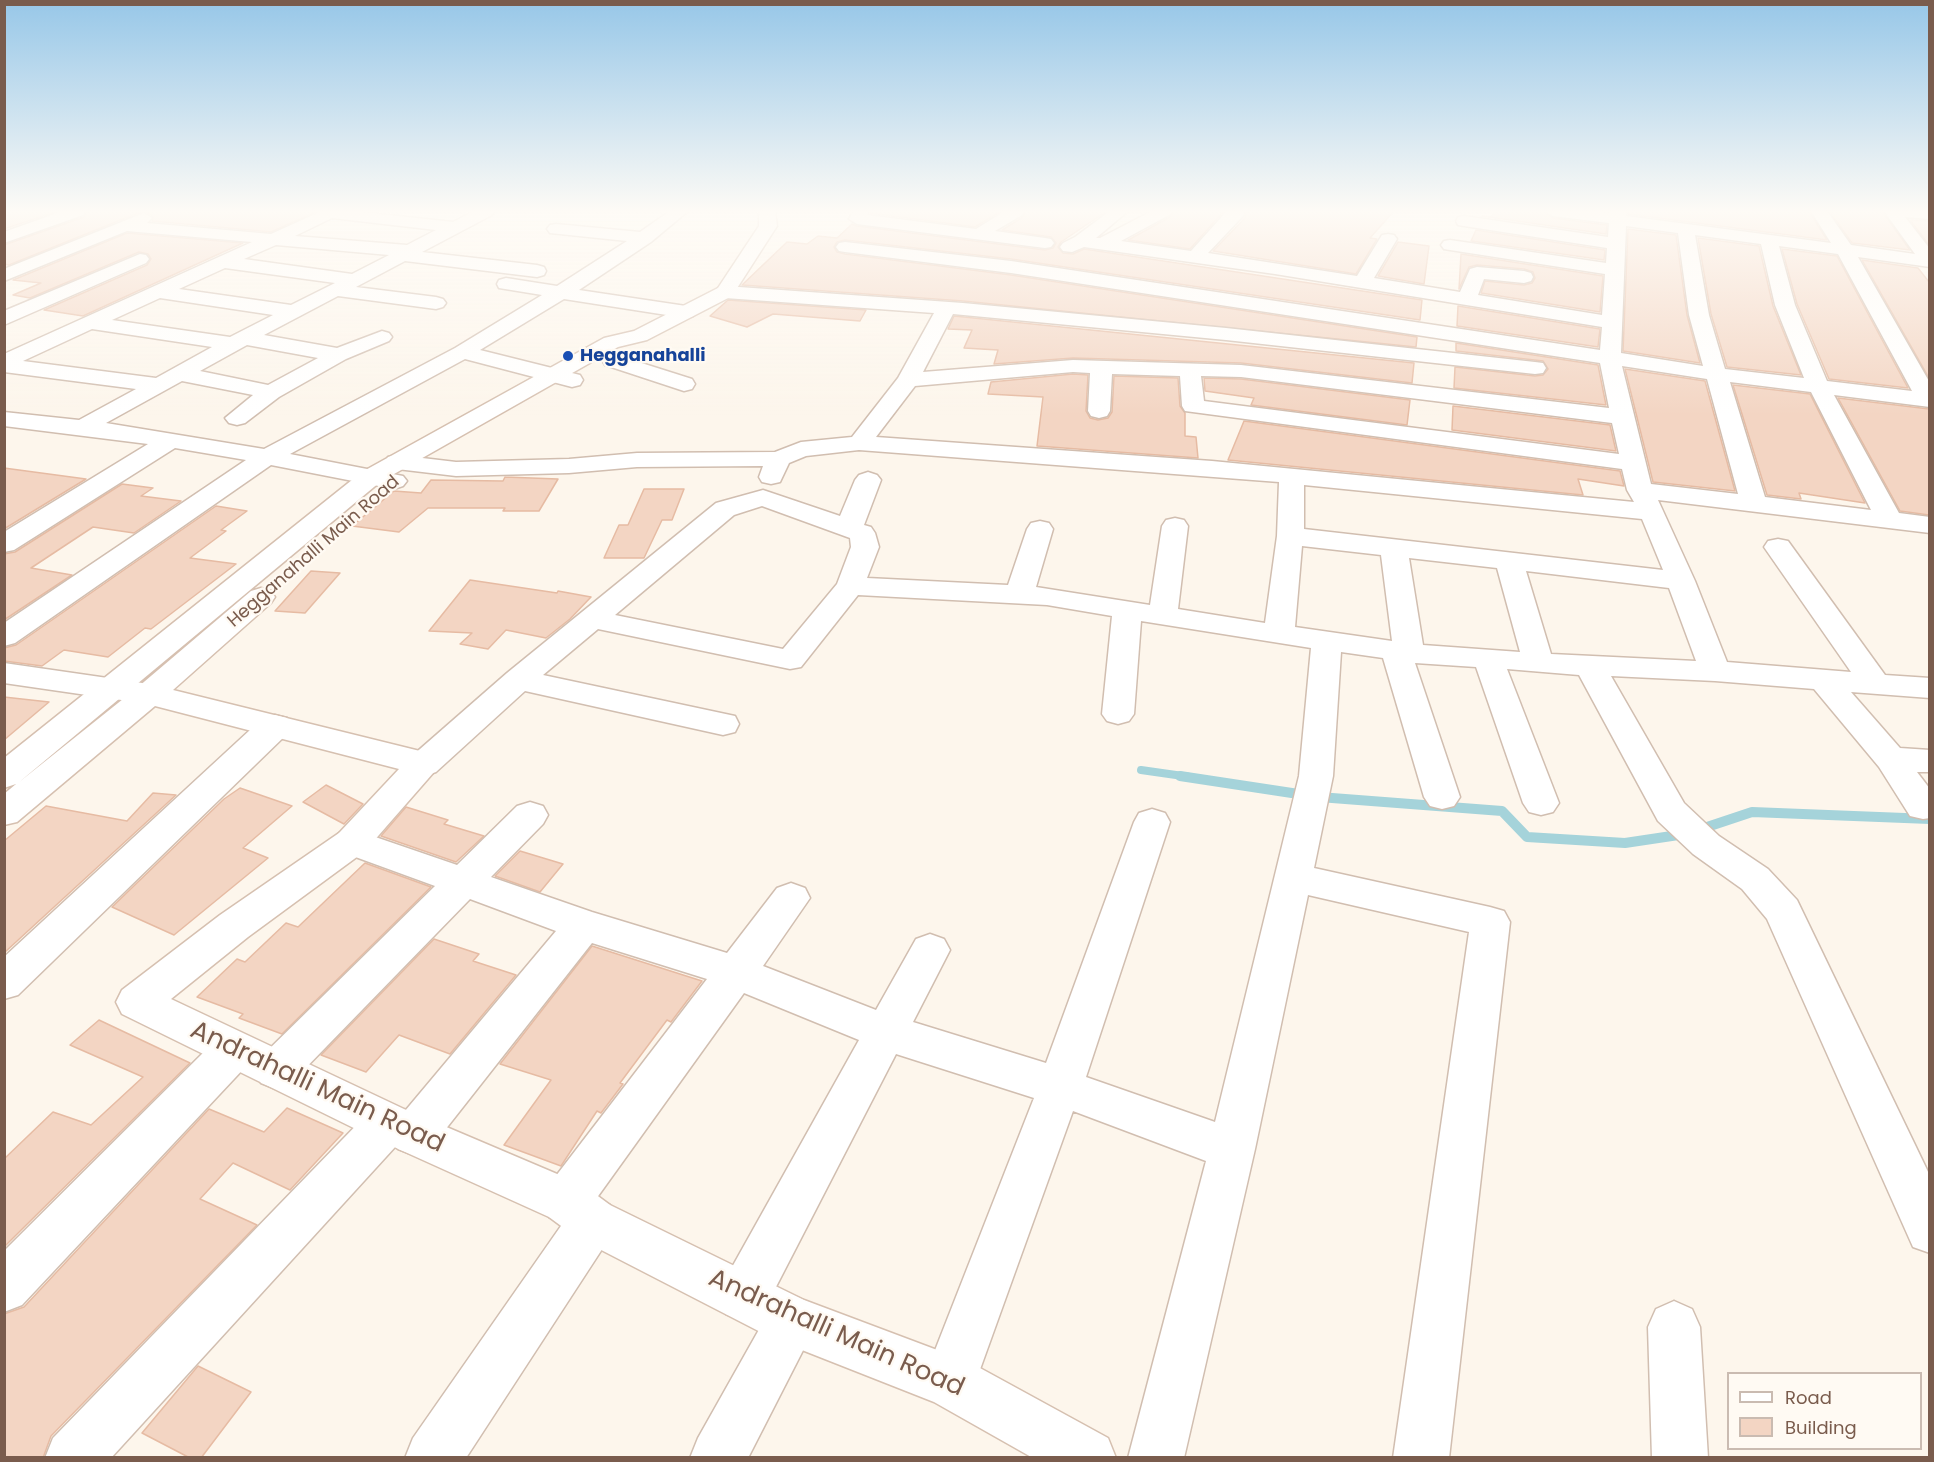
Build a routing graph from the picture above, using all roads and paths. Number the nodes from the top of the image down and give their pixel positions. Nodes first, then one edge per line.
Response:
1 (94, 279) edge
2 (185, 279) edge
3 (348, 279) edge
4 (582, 279) edge
5 (733, 279) edge
6 (1085, 279) edge
7 (1344, 279) edge
8 (1364, 279) edge
9 (1475, 279) edge
10 (1615, 279) edge
11 (1694, 279) edge
12 (1778, 279) edge
13 (1861, 279) edge
14 (355, 280) joint
15 (1362, 282) junction
16 (506, 284) dead end
17 (336, 290) junction
18 (158, 292) junction
19 (561, 292) junction
20 (724, 292) junction
21 (1467, 300) junction
22 (436, 303) dead end
23 (962, 304) junction
24 (295, 312) junction
25 (686, 312) junction
26 (4, 319) edge
27 (90, 323) junction
28 (1613, 323) junction
29 (640, 336) junction
30 (382, 337) dead end
31 (239, 341) junction
32 (462, 352) junction
33 (339, 355) junction
34 (613, 360) junction
35 (4, 363) edge
36 (1101, 367) junction
37 (1613, 367) junction
38 (1190, 370) junction
39 (180, 374) junction
40 (1716, 374) junction
41 (562, 378) junction
42 (908, 380) junction
43 (684, 384) dead end
44 (160, 386) junction
45 (1819, 387) junction
46 (271, 392) junction
47 (1929, 400) edge
48 (1099, 411) dead end
49 (1622, 417) junction
50 (237, 418) dead end
51 (11, 423) edge
52 (83, 427) junction
53 (170, 441) junction
54 (859, 443) junction
55 (268, 456) junction
56 (779, 459) junction
57 (1634, 463) junction
58 (396, 471) junction
59 (1292, 476) junction
60 (868, 480) dead end
61 (763, 498) junction
62 (1646, 501) junction
63 (1754, 504) junction
64 (1888, 520) junction
65 (1929, 525) edge
66 (1175, 526) dead end
67 (849, 528) junction
68 (1040, 529) dead end
69 (1290, 536) junction
70 (4, 544) edge
71 (1778, 547) dead end
72 (1394, 548) junction
73 (1509, 562) junction
74 (1681, 581) junction
75 (850, 586) junction
76 (1020, 594) junction
77 (1127, 609) junction
78 (1163, 615) junction
79 (592, 619) junction
80 (1279, 633) junction
81 (4, 637) edge
82 (1327, 640) junction
83 (1402, 652) junction
84 (1488, 659) junction
85 (1538, 662) junction
86 (1590, 666) junction
87 (1715, 671) junction
88 (4, 673) edge
89 (518, 680) junction
90 (1825, 681) junction
91 (1874, 682) junction
92 (1929, 688) edge
93 (132, 691) junction
94 (1118, 714) dead end
95 (723, 724) dead end
96 (275, 726) junction
97 (1891, 759) junction
98 (1929, 761) edge
99 (424, 764) junction
100 (4, 776) edge
101 (1442, 797) dead end
102 (1541, 803) dead end
103 (1923, 807) dead end
104 (4, 813) edge
105 (530, 815) dead end
106 (1152, 822) dead end
107 (352, 842) junction
108 (1293, 877) junction
109 (464, 881) junction
110 (791, 898) dead end
111 (584, 925) junction
112 (930, 950) dead end
113 (735, 972) junction
114 (4, 983) edge
115 (885, 1032) junction
116 (234, 1050) junction
117 (276, 1070) junction
118 (1060, 1087) junction
119 (401, 1129) junction
120 (1232, 1149) junction
121 (580, 1211) junction
122 (1929, 1230) edge
123 (4, 1287) edge
124 (744, 1296) junction
125 (792, 1321) junction
126 (1674, 1327) dead end
127 (950, 1381) junction
128 (1085, 1457) edge
129 (74, 1458) edge
130 (433, 1458) edge
131 (718, 1458) edge
132 (1156, 1458) edge
133 (1421, 1458) edge
134 (1680, 1458) edge

1 - 26 street
2 - 18 street
3 - 14 street
4 - 19 street
5 - 20 street, Hegganahalli Main Road
6 - 37 street
7 - 15 street
8 - 15 street
9 - 21 street
10 - 28 street
11 - 40 street
12 - 45 street
13 - 47 street
14 - 17 street
15 - 21 street
16 - 19 street
17 - 22 street
17 - 24 street
18 - 24 street
18 - 27 street
19 - 25 street
19 - 32 street
20 - 23 street
20 - 25 street, Hegganahalli Main Road
21 - 28 street
23 - 37 street
23 - 42 street
24 - 31 street
25 - 29 street, Hegganahalli Main Road
27 - 31 street
27 - 35 street
28 - 37 street
29 - 34 street, Hegganahalli Main Road
29 - 41 street
30 - 33 street
31 - 33 street
31 - 39 street
32 - 41 street
32 - 55 street
33 - 46 street
34 - 41 street, Hegganahalli Main Road
34 - 43 street
35 - 44 street
36 - 38 street
36 - 42 street
36 - 48 street
37 - 40 street
37 - 49 street
38 - 49 street
38 - 57 street
39 - 44 street
39 - 46 street
40 - 45 street
40 - 63 street
41 - 58 street, Hegganahalli Main Road
42 - 54 street
44 - 52 street
45 - 47 street
45 - 64 street
46 - 50 street
49 - 57 street
51 - 52 street
52 - 53 street
53 - 55 street
53 - 70 street
54 - 56 street
54 - 59 street
55 - 58 street
55 - 81 street
56 - 58 street
56 - 61 street
57 - 62 street
58 - 93 street, Hegganahalli Main Road
59 - 62 street
59 - 69 street
60 - 67 street
61 - 67 street
61 - 79 street, Andrahalli Main Road
62 - 63 street
62 - 74 street
63 - 64 street
64 - 65 street
66 - 78 street
67 - 75 street
68 - 76 street
69 - 72 street
69 - 80 street
71 - 91 street
72 - 73 street
72 - 83 street
73 - 74 street
73 - 85 street
74 - 87 street
75 - 76 street
75 - 79 street
76 - 77 street
77 - 78 street
77 - 94 street
78 - 80 street
79 - 89 street, Andrahalli Main Road
80 - 82 street
82 - 83 street
82 - 108 street
83 - 84 street
83 - 101 street
84 - 85 street
84 - 102 street
85 - 86 street
86 - 87 street
86 - 122 street
87 - 90 street
88 - 93 street
89 - 95 street
89 - 99 street, Andrahalli Main Road
90 - 91 street
90 - 97 street
91 - 92 street
93 - 96 street
93 - 100 street
93 - 104 street, Hegganahalli Main Road
96 - 99 street
96 - 114 street
97 - 98 street
97 - 103 street
99 - 107 street, Andrahalli Main Road
105 - 109 street
106 - 118 street
107 - 109 street
107 - 116 street, Andrahalli Main Road
108 - 120 street
108 - 133 street
109 - 111 street
109 - 117 street
110 - 113 street
111 - 113 street
111 - 119 street
112 - 115 street
113 - 115 street
113 - 121 street
115 - 118 street
115 - 124 street
116 - 117 street, Andrahalli Main Road
116 - 123 street
117 - 119 street, Andrahalli Main Road
118 - 120 street
118 - 127 street
119 - 121 street, Andrahalli Main Road
119 - 129 street
120 - 132 street
121 - 124 street, Andrahalli Main Road
121 - 130 street
124 - 125 street, Andrahalli Main Road
125 - 127 street, Andrahalli Main Road
125 - 131 street
126 - 134 street
127 - 128 street, Andrahalli Main Road

